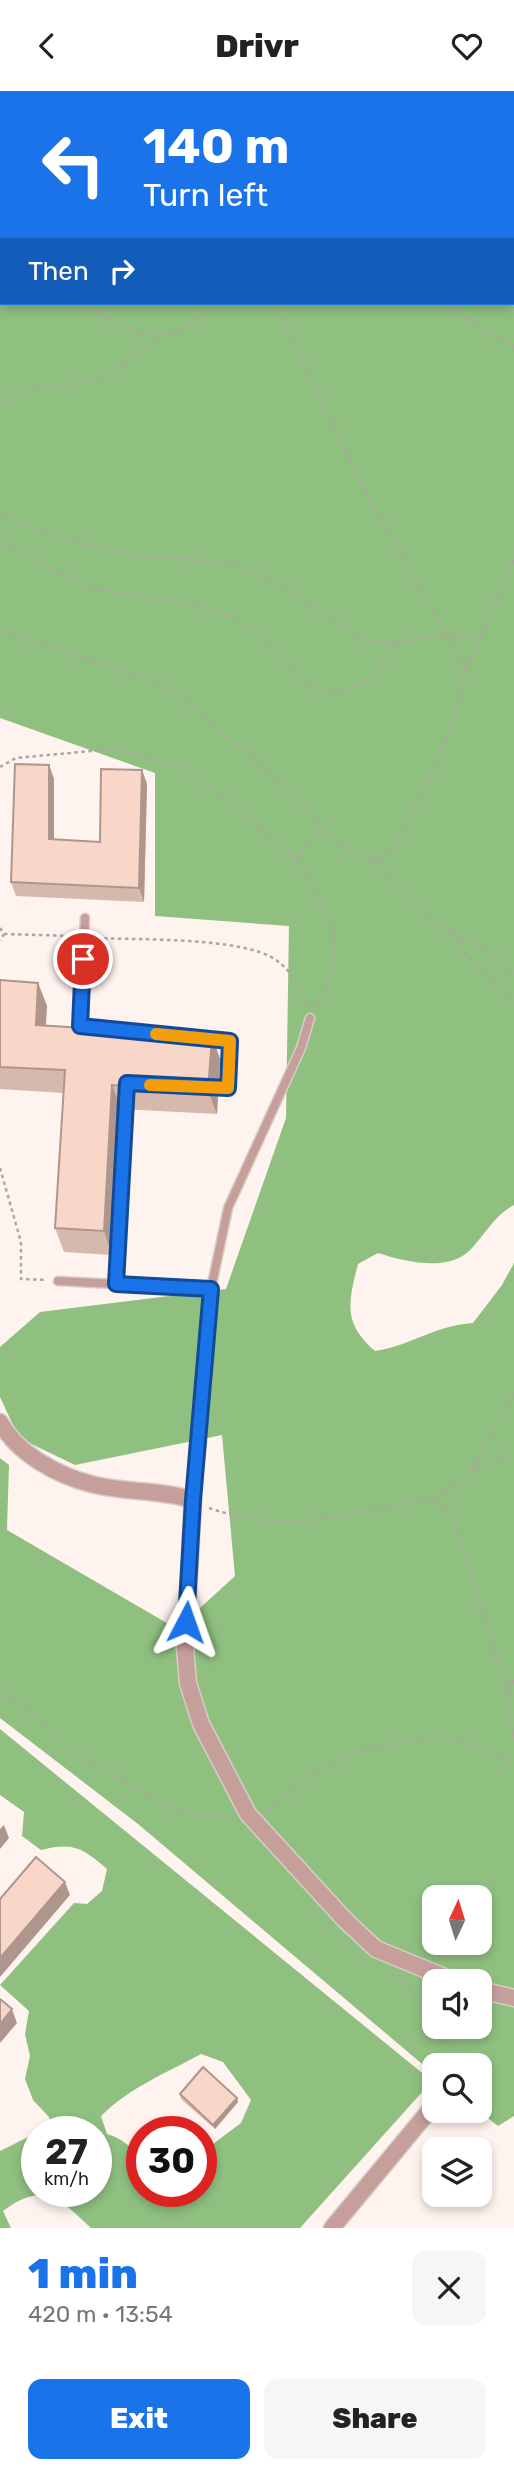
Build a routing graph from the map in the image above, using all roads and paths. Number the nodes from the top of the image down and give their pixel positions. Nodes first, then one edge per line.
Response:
1 (81, 305) edge
2 (211, 305) edge
3 (275, 305) edge
4 (443, 305) edge
5 (158, 336) junction
6 (514, 347) edge
7 (0, 403) edge
8 (0, 514) edge
9 (0, 542) edge
10 (514, 558) edge
11 (0, 631) edge
12 (450, 635) junction
13 (481, 640) junction
14 (400, 642) junction
15 (466, 666) junction
16 (0, 767) edge
17 (321, 829) junction
18 (296, 859) junction
19 (379, 861) junction
20 (85, 918) dead end
21 (0, 928) edge
22 (445, 929) junction
23 (4, 934) junction
24 (84, 937) junction
25 (0, 940) edge
26 (514, 977) edge
27 (514, 1002) edge
28 (310, 1018) junction
29 (148, 1033) edge
30 (189, 1037) edge
31 (127, 1083) edge
32 (202, 1087) edge
33 (0, 1168) edge
34 (58, 1281) joint
35 (116, 1284) junction
36 (211, 1289) junction
37 (514, 1392) edge
38 (0, 1422) edge
39 (514, 1454) edge
40 (471, 1471) junction
41 (436, 1498) junction
42 (193, 1500) junction
43 (514, 1680) edge
44 (0, 1692) edge
45 (508, 1693) junction
46 (514, 1741) edge
47 (514, 1763) edge
48 (248, 1814) junction
49 (376, 1949) junction
50 (425, 1969) edge
51 (492, 1993) edge
52 (514, 1999) edge
53 (422, 2006) edge
54 (422, 2119) edge
55 (332, 2228) edge

1 - 5 path
2 - 5 path
3 - 12 path
4 - 6 path
5 - 7 path
8 - 14 path
9 - 14 path
10 - 13 path
11 - 17 path
12 - 13 path
12 - 14 path
12 - 15 path
13 - 15 path
15 - 19 path
16 - 18 path
17 - 18 path
17 - 19 path
18 - 28 path
19 - 22 path
20 - 24 lane
21 - 23 path
22 - 26 path
22 - 27 path
23 - 24 path
23 - 25 path
24 - 28 path
24 - 29 lane
28 - 36 lane
30 - 32 lane
31 - 35 lane
33 - 34 path
34 - 35 lane
35 - 36 lane
36 - 42 lane
37 - 40 path
38 - 42 street
39 - 40 path
40 - 41 path
41 - 42 path
41 - 45 path
42 - 48 street
43 - 45 path
44 - 48 path
45 - 46 path
47 - 48 path
48 - 49 street
49 - 50 street
49 - 53 path
51 - 52 street
54 - 55 street

